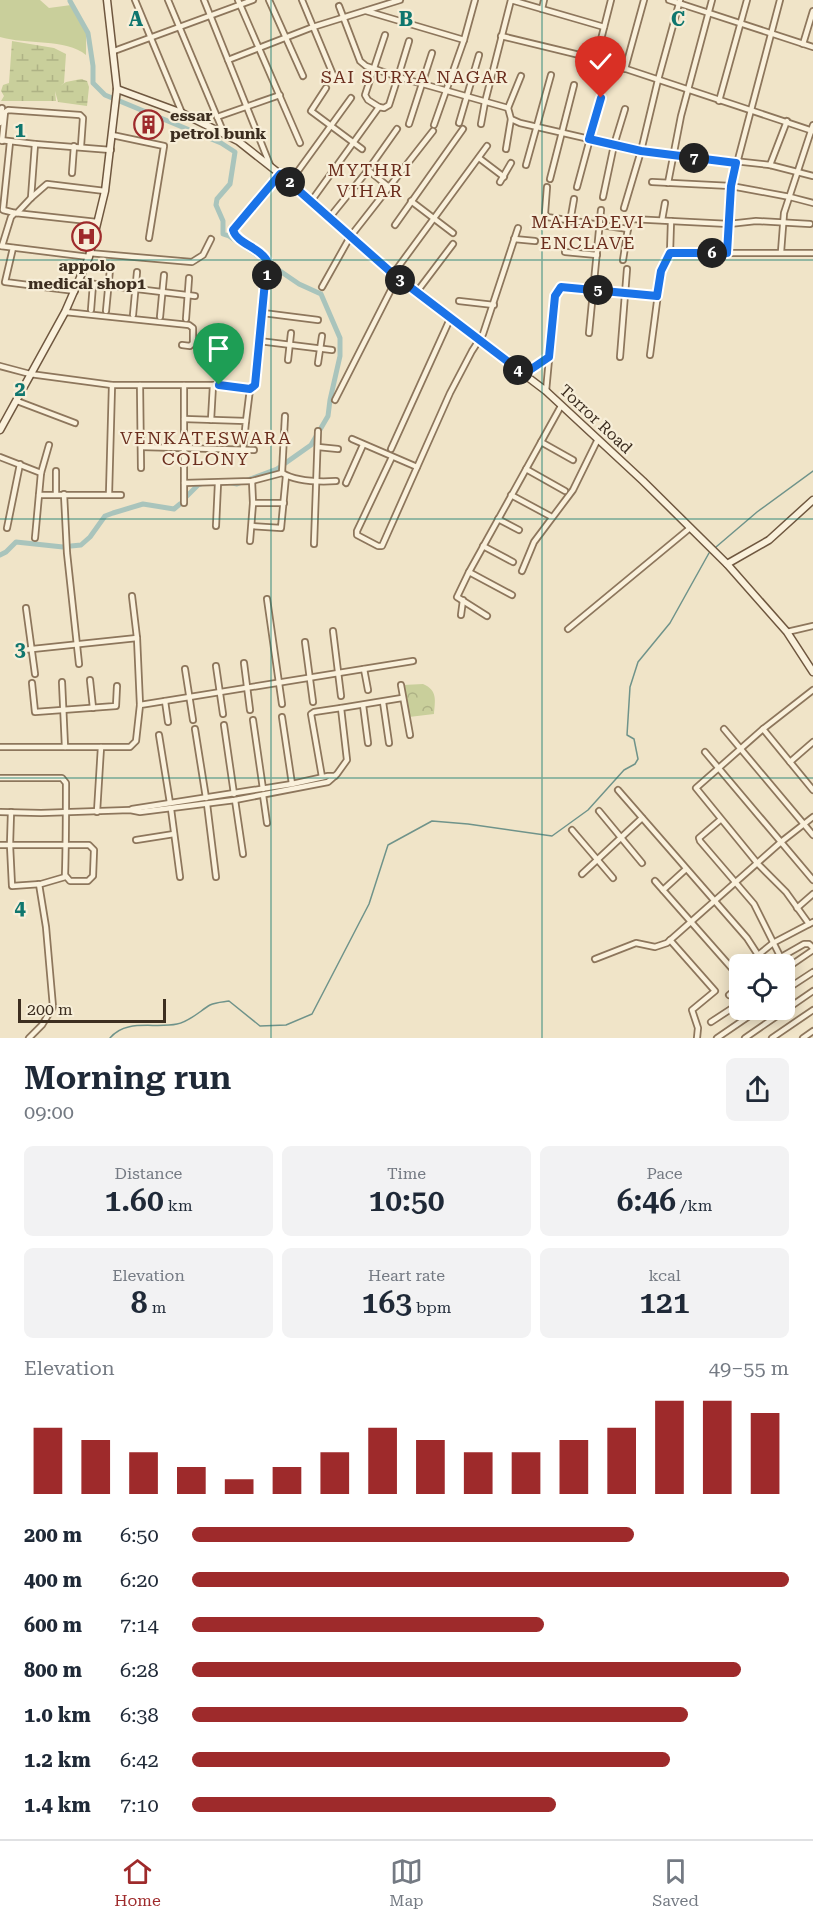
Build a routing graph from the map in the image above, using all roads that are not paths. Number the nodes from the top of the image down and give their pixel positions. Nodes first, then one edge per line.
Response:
1 (107, 0) edge
2 (135, 0) edge
3 (168, 0) edge
4 (204, 0) edge
5 (253, 0) edge
6 (269, 0) edge
7 (302, 0) edge
8 (400, 0) edge
9 (475, 0) edge
10 (544, 0) edge
11 (611, 0) edge
12 (644, 0) edge
13 (669, 0) edge
14 (712, 0) edge
15 (747, 0) edge
16 (780, 0) edge
17 (680, 2) edge
18 (239, 3) edge
19 (339, 6) dead end
20 (542, 9) junction
21 (363, 11) junction
22 (813, 11) edge
23 (708, 14) junction
24 (211, 17) junction
25 (343, 17) junction
26 (741, 24) junction
27 (313, 27) junction
28 (604, 27) junction
29 (180, 28) junction
30 (772, 34) junction
31 (385, 35) dead end
32 (501, 36) junction
33 (287, 37) junction
34 (152, 38) junction
35 (464, 40) junction
36 (409, 41) dead end
37 (803, 44) junction
38 (813, 47) edge
39 (260, 48) junction
40 (114, 51) junction
41 (432, 53) dead end
42 (479, 55) dead end
43 (596, 59) junction
44 (228, 60) junction
45 (625, 69) junction
46 (375, 70) junction
47 (551, 75) dead end
48 (303, 76) dead end
49 (521, 76) dead end
50 (334, 77) dead end
51 (398, 77) junction
52 (658, 80) junction
53 (422, 84) junction
54 (574, 85) dead end
55 (326, 88) dead end
56 (117, 89) junction
57 (447, 91) junction
58 (688, 91) junction
59 (280, 95) junction
60 (467, 96) junction
61 (351, 98) dead end
62 (601, 98) dead end
63 (719, 100) junction
64 (485, 102) junction
65 (247, 107) junction
66 (379, 107) junction
67 (2, 108) dead end
68 (508, 108) junction
69 (625, 109) dead end
70 (752, 110) junction
71 (182, 112) junction
72 (217, 117) junction
73 (511, 120) junction
74 (787, 121) junction
75 (0, 123) edge
76 (459, 123) dead end
77 (409, 124) dead end
78 (481, 124) dead end
79 (434, 125) dead end
80 (331, 126) junction
81 (536, 126) junction
82 (397, 129) dead end
83 (463, 129) dead end
84 (812, 129) edge
85 (223, 131) junction
86 (433, 131) dead end
87 (563, 132) junction
88 (112, 135) junction
89 (589, 139) junction
90 (1, 140) edge
91 (10, 142) junction
92 (352, 142) junction
93 (35, 144) junction
94 (300, 144) dead end
95 (614, 145) junction
96 (74, 146) junction
97 (81, 146) junction
98 (487, 146) dead end
99 (362, 149) dead end
100 (506, 149) dead end
101 (111, 150) junction
102 (641, 151) junction
103 (673, 156) junction
104 (479, 158) junction
105 (0, 163) edge
106 (511, 163) dead end
107 (736, 163) junction
108 (526, 165) dead end
109 (771, 165) junction
110 (270, 166) junction
111 (8, 167) junction
112 (0, 168) edge
113 (368, 170) junction
114 (72, 173) dead end
115 (798, 173) junction
116 (280, 174) junction
117 (813, 176) edge
118 (504, 177) junction
119 (550, 179) dead end
120 (290, 182) junction
121 (500, 182) dead end
122 (652, 182) dead end
123 (668, 183) junction
124 (731, 186) junction
125 (547, 187) dead end
126 (577, 187) dead end
127 (390, 188) junction
128 (105, 191) junction
129 (790, 196) junction
130 (603, 197) dead end
131 (2, 198) edge
132 (31, 198) junction
133 (574, 199) dead end
134 (312, 200) junction
135 (411, 201) junction
136 (665, 203) dead end
137 (813, 203) edge
138 (624, 208) dead end
139 (601, 210) dead end
140 (16, 213) junction
141 (330, 217) junction
142 (435, 219) junction
143 (662, 220) junction
144 (671, 221) junction
145 (97, 222) junction
146 (570, 222) junction
147 (729, 224) junction
148 (782, 224) junction
149 (810, 224) dead end
150 (395, 225) dead end
151 (599, 226) junction
152 (518, 228) dead end
153 (628, 229) junction
154 (453, 233) dead end
155 (350, 237) junction
156 (149, 238) dead end
157 (211, 239) dead end
158 (514, 239) junction
159 (535, 241) dead end
160 (453, 244) dead end
161 (1, 246) edge
162 (13, 248) junction
163 (565, 252) dead end
164 (781, 252) junction
165 (670, 253) junction
166 (727, 253) junction
167 (813, 253) edge
168 (89, 255) junction
169 (597, 255) junction
170 (623, 260) dead end
171 (110, 268) dead end
172 (627, 269) dead end
173 (137, 272) dead end
174 (164, 275) dead end
175 (395, 276) junction
176 (189, 278) dead end
177 (3, 281) edge
178 (79, 282) junction
179 (93, 284) junction
180 (109, 285) junction
181 (322, 287) dead end
182 (135, 289) junction
183 (593, 289) junction
184 (75, 291) junction
185 (162, 292) junction
186 (624, 292) junction
187 (416, 293) junction
188 (188, 295) junction
189 (195, 296) dead end
190 (657, 296) junction
191 (459, 301) dead end
192 (494, 305) junction
193 (91, 310) dead end
194 (66, 312) junction
195 (106, 312) dead end
196 (263, 314) junction
197 (132, 315) dead end
198 (160, 317) dead end
199 (450, 319) junction
200 (186, 320) dead end
201 (318, 320) dead end
202 (291, 333) dead end
203 (589, 333) dead end
204 (322, 336) dead end
205 (478, 340) junction
206 (260, 341) junction
207 (182, 345) dead end
208 (290, 345) junction
209 (320, 349) junction
210 (332, 350) dead end
211 (650, 355) dead end
212 (549, 357) junction
213 (620, 357) dead end
214 (288, 360) dead end
215 (318, 363) dead end
216 (0, 366) edge
217 (30, 374) junction
218 (524, 374) junction
219 (112, 385) junction
220 (140, 385) junction
221 (184, 385) junction
222 (213, 385) junction
223 (250, 389) junction
224 (546, 391) junction
225 (335, 400) dead end
226 (17, 401) junction
227 (561, 406) junction
228 (285, 416) dead end
229 (184, 419) junction
230 (211, 420) junction
231 (246, 421) junction
232 (75, 423) dead end
233 (0, 430) edge
234 (318, 431) dead end
235 (352, 439) dead end
236 (598, 439) junction
237 (541, 442) junction
238 (49, 445) dead end
239 (363, 445) junction
240 (141, 447) junction
241 (318, 447) junction
242 (184, 448) junction
243 (338, 449) dead end
244 (392, 449) dead end
245 (243, 450) junction
246 (254, 450) dead end
247 (0, 457) edge
248 (392, 457) junction
249 (573, 460) dead end
250 (20, 465) junction
251 (417, 467) junction
252 (141, 468) dead end
253 (526, 469) junction
254 (56, 471) dead end
255 (41, 473) junction
256 (284, 475) junction
257 (252, 481) junction
258 (317, 482) junction
259 (336, 482) dead end
260 (184, 483) junction
261 (218, 483) junction
262 (346, 483) dead end
263 (565, 491) dead end
264 (56, 494) junction
265 (64, 494) junction
266 (109, 494) junction
267 (39, 495) junction
268 (121, 495) dead end
269 (511, 495) junction
270 (813, 500) edge
271 (184, 503) dead end
272 (253, 503) junction
273 (284, 503) junction
274 (550, 516) dead end
275 (498, 519) junction
276 (216, 526) dead end
277 (252, 526) junction
278 (7, 528) dead end
279 (690, 528) junction
280 (519, 530) dead end
281 (35, 538) dead end
282 (250, 541) dead end
283 (314, 544) dead end
284 (483, 546) junction
285 (513, 562) dead end
286 (727, 564) junction
287 (522, 571) dead end
288 (469, 572) junction
289 (512, 595) dead end
290 (132, 596) dead end
291 (267, 599) dead end
292 (464, 600) junction
293 (26, 608) dead end
294 (461, 615) dead end
295 (487, 615) dead end
296 (813, 626) edge
297 (568, 629) dead end
298 (333, 631) dead end
299 (787, 632) junction
300 (137, 638) junction
301 (305, 642) dead end
302 (77, 644) junction
303 (31, 649) junction
304 (23, 650) dead end
305 (413, 661) dead end
306 (244, 663) dead end
307 (79, 664) dead end
308 (216, 666) dead end
309 (185, 669) dead end
310 (364, 669) junction
311 (813, 672) edge
312 (339, 673) junction
313 (34, 674) dead end
314 (310, 678) junction
315 (90, 680) dead end
316 (62, 682) dead end
317 (279, 682) junction
318 (32, 683) dead end
319 (400, 685) dead end
320 (117, 686) dead end
321 (248, 687) junction
322 (368, 690) dead end
323 (813, 690) edge
324 (219, 692) junction
325 (341, 696) dead end
326 (189, 697) junction
327 (402, 698) junction
328 (165, 701) junction
329 (313, 702) dead end
330 (383, 702) junction
331 (282, 704) dead end
332 (140, 705) junction
333 (363, 705) junction
334 (93, 708) junction
335 (341, 708) junction
336 (63, 710) junction
337 (250, 710) dead end
338 (223, 714) dead end
339 (282, 717) dead end
340 (193, 720) dead end
341 (253, 720) dead end
342 (168, 722) dead end
343 (224, 725) dead end
344 (195, 729) dead end
345 (724, 729) dead end
346 (763, 729) junction
347 (159, 735) dead end
348 (410, 735) dead end
349 (813, 742) edge
350 (368, 743) dead end
351 (389, 743) dead end
352 (0, 747) edge
353 (65, 747) junction
354 (100, 747) junction
355 (740, 749) junction
356 (705, 752) dead end
357 (790, 762) junction
358 (719, 768) junction
359 (335, 776) junction
360 (322, 777) junction
361 (0, 778) edge
362 (307, 780) junction
363 (292, 784) junction
364 (309, 787) junction
365 (262, 789) junction
366 (618, 790) dead end
367 (813, 790) edge
368 (249, 791) junction
369 (234, 794) junction
370 (263, 795) junction
371 (250, 798) junction
372 (235, 800) junction
373 (207, 801) junction
374 (170, 806) junction
375 (599, 811) dead end
376 (0, 812) edge
377 (11, 812) junction
378 (66, 812) junction
379 (97, 812) junction
380 (813, 817) edge
381 (642, 818) junction
382 (720, 820) junction
383 (267, 823) dead end
384 (805, 824) junction
385 (572, 830) dead end
386 (174, 834) junction
387 (813, 835) edge
388 (621, 838) junction
389 (136, 840) dead end
390 (781, 842) junction
391 (0, 845) edge
392 (10, 845) junction
393 (66, 845) junction
394 (243, 854) dead end
395 (597, 860) junction
396 (642, 863) dead end
397 (758, 864) junction
398 (686, 869) junction
399 (582, 874) dead end
400 (65, 877) junction
401 (180, 877) dead end
402 (216, 877) dead end
403 (613, 878) dead end
404 (813, 880) edge
405 (655, 881) dead end
406 (735, 883) junction
407 (39, 884) junction
408 (663, 890) junction
409 (813, 894) edge
410 (715, 902) junction
411 (797, 908) junction
412 (691, 922) junction
413 (811, 923) edge
414 (670, 940) junction
415 (773, 943) junction
416 (813, 949) edge
417 (757, 954) edge
418 (759, 954) edge
419 (778, 954) edge
420 (786, 954) edge
421 (595, 959) dead end
422 (795, 961) edge
423 (729, 963) edge
424 (813, 972) edge
425 (795, 984) edge
426 (813, 991) edge
427 (729, 1010) edge
428 (813, 1010) edge
429 (743, 1020) edge
430 (711, 1022) dead end
431 (813, 1031) edge
432 (29, 1038) edge
433 (698, 1038) edge
434 (717, 1038) edge
435 (745, 1038) edge
436 (772, 1038) edge
437 (803, 1038) edge

1 - 40 street
2 - 34 street
3 - 29 street
4 - 24 street
5 - 18 street
6 - 33 street
7 - 27 street
8 - 21 street
9 - 35 street
10 - 20 street
11 - 28 street
12 - 45 street
13 - 17 street
14 - 23 street
15 - 26 street
16 - 30 street
17 - 23 street
17 - 52 street
18 - 24 street
18 - 39 street
19 - 25 street
20 - 28 street
20 - 32 street
21 - 25 street
21 - 35 street
22 - 37 street
23 - 26 street
23 - 58 street
24 - 29 street
24 - 44 street
25 - 27 street
25 - 46 street
26 - 30 street
26 - 63 street
27 - 33 street
27 - 50 street
28 - 43 street
29 - 34 street
29 - 72 street
30 - 37 street
30 - 70 street
31 - 46 street
32 - 43 street
32 - 64 street
33 - 39 street
33 - 48 street
34 - 40 street
34 - 71 street
35 - 57 street
36 - 51 street
37 - 38 street
39 - 44 street
39 - 59 street
40 - 56 street
41 - 53 street
42 - 60 street
43 - 45 street
44 - 65 street
45 - 52 street
46 - 51 street
46 - 66 street
47 - 81 street
49 - 68 street
51 - 53 street
51 - 66 street
52 - 58 street
52 - 102 street
53 - 57 street
53 - 77 street
54 - 87 street
55 - 80 street
56 - 71 street, Torror Road
56 - 88 street
57 - 60 street
57 - 79 street
58 - 63 street
58 - 103 street
59 - 65 street
59 - 94 street
60 - 64 street
60 - 76 street
61 - 80 street
62 - 89 street
63 - 70 street
64 - 68 street
64 - 78 street
65 - 72 street
65 - 110 street
66 - 92 street
67 - 75 street
68 - 73 street
69 - 95 street
70 - 74 street
70 - 107 street
71 - 85 street, Torror Road
72 - 85 street
73 - 81 street
73 - 100 street
74 - 84 street
74 - 109 street
80 - 92 street
80 - 120 street
81 - 87 street
81 - 108 street
82 - 113 street
83 - 135 street
84 - 115 street
85 - 110 street, Torror Road
86 - 127 street
87 - 89 street
87 - 119 street
88 - 101 street
88 - 156 street
89 - 95 street
89 - 126 street
90 - 91 street
90 - 97 street
91 - 93 street
91 - 111 street
92 - 99 street
92 - 134 street
93 - 96 street
93 - 132 street
95 - 102 street
95 - 130 street
96 - 97 street
96 - 114 street
97 - 101 street
98 - 104 street
101 - 128 street
102 - 103 street
102 - 138 street
103 - 107 street
103 - 123 street
104 - 118 street
104 - 142 street
105 - 111 street
106 - 118 street
107 - 109 street
107 - 124 street
109 - 115 street
110 - 116 street, Torror Road
111 - 112 street
111 - 131 street
113 - 127 street
113 - 141 street
115 - 117 street
115 - 129 street
116 - 120 street, Torror Road
116 - 196 street
118 - 121 street
120 - 134 street, Torror Road
122 - 123 street
123 - 124 street
124 - 129 street
124 - 147 street
125 - 146 street
127 - 155 street
128 - 132 street
128 - 145 street
129 - 137 street
129 - 148 street
131 - 140 street
132 - 140 street
133 - 146 street
134 - 141 street, Torror Road
135 - 142 street
135 - 150 street
136 - 143 street
139 - 151 street
140 - 145 street
140 - 161 street
141 - 155 street, Torror Road
142 - 154 street
142 - 175 street
143 - 144 street
143 - 153 street
144 - 147 street
144 - 165 street
145 - 168 street
146 - 151 street
147 - 148 street
147 - 166 street
148 - 149 street
148 - 164 street
151 - 153 street
151 - 169 street
152 - 158 street
153 - 170 street
155 - 175 street, Torror Road
155 - 181 street
157 - 168 street
158 - 159 street
158 - 192 street
160 - 187 street
161 - 162 street
162 - 168 street
162 - 177 street
163 - 169 street
164 - 166 street
164 - 167 street
165 - 166 street
165 - 190 street
168 - 178 street
169 - 183 street
171 - 180 street
172 - 186 street
173 - 182 street
174 - 185 street
175 - 187 street, Torror Road
175 - 225 street
176 - 188 street
177 - 184 street
178 - 179 street
178 - 184 street
179 - 180 street
179 - 193 street
180 - 182 street
180 - 195 street
182 - 185 street
182 - 197 street
183 - 186 street
183 - 203 street
183 - 212 street
184 - 194 street
185 - 188 street
185 - 198 street
186 - 190 street
186 - 213 street
187 - 199 street, Torror Road
188 - 189 street
188 - 200 street
190 - 211 street
191 - 192 street
192 - 205 street
194 - 207 street
194 - 217 street
196 - 201 street
196 - 206 street
199 - 205 street, Torror Road
199 - 244 street
202 - 208 street
204 - 209 street
205 - 218 street, Torror Road
205 - 251 street
206 - 208 street
206 - 223 street
208 - 209 street
208 - 214 street
209 - 210 street
209 - 215 street
212 - 218 street
212 - 224 street
216 - 217 street
217 - 219 street
217 - 226 street
218 - 224 street, Torror Road
219 - 220 street
219 - 266 street
220 - 221 street
220 - 240 street
221 - 222 street
221 - 229 street
222 - 223 street
222 - 230 street
223 - 231 street
224 - 227 street, Torror Road
226 - 232 street
226 - 233 street
227 - 236 street, Torror Road
227 - 237 street
228 - 256 street
229 - 230 street
229 - 242 street
230 - 231 street
231 - 245 street
234 - 241 street
235 - 239 street
236 - 279 street, Torror Road
236 - 287 street
237 - 249 street
237 - 253 street
238 - 255 street
239 - 248 street
239 - 262 street
240 - 242 street
240 - 252 street
241 - 243 street
241 - 258 street
242 - 245 street
242 - 260 street
245 - 246 street
247 - 250 street
248 - 251 street
248 - 251 street
250 - 255 street
250 - 278 street
253 - 263 street
253 - 269 street
254 - 264 street
255 - 267 street
256 - 257 street
256 - 258 street
256 - 273 street
257 - 261 street
257 - 272 street
258 - 259 street
258 - 283 street
260 - 261 street
260 - 271 street
261 - 276 street
264 - 265 street
264 - 267 street
265 - 266 street
265 - 302 street
266 - 268 street
267 - 281 street
269 - 274 street
269 - 275 street
270 - 286 street
272 - 273 street
272 - 277 street
273 - 277 street
275 - 280 street
275 - 284 street
277 - 282 street
279 - 286 street, Torror Road
279 - 297 street
284 - 285 street
284 - 288 street
286 - 299 street, Torror Road
288 - 289 street
288 - 292 street
290 - 300 street
291 - 317 street
292 - 294 street
292 - 295 street
293 - 303 street
296 - 299 street
298 - 312 street
299 - 311 street, Torror Road
300 - 302 street
300 - 332 street
301 - 314 street
302 - 303 street
302 - 307 street
303 - 304 street
303 - 313 street
305 - 310 street
306 - 321 street
308 - 324 street
309 - 326 street
310 - 312 street
310 - 322 street
312 - 314 street
312 - 325 street
314 - 317 street
314 - 329 street
315 - 334 street
316 - 336 street
317 - 321 street
317 - 331 street
318 - 336 street
319 - 327 street
320 - 334 street
321 - 324 street
321 - 337 street
323 - 346 street
324 - 326 street
324 - 338 street
326 - 328 street
326 - 340 street
327 - 330 street
327 - 348 street
328 - 332 street
328 - 342 street
330 - 333 street
330 - 351 street
332 - 354 street
333 - 335 street
333 - 350 street
334 - 336 street
335 - 359 street
335 - 360 street
336 - 353 street
339 - 363 street
341 - 365 street
343 - 369 street
344 - 373 street
345 - 355 street
346 - 355 street
346 - 357 street
347 - 374 street
349 - 357 street
352 - 353 street
353 - 354 street
354 - 379 street
355 - 358 street
355 - 384 street
356 - 358 street
357 - 367 street
358 - 382 street
358 - 390 street
359 - 360 street
359 - 364 street
360 - 362 street
361 - 378 street
362 - 363 street
362 - 364 street
363 - 365 street
364 - 370 street
365 - 368 street
366 - 381 street
368 - 369 street
368 - 371 street
369 - 373 street
370 - 371 street
370 - 383 street
371 - 372 street
372 - 373 street
372 - 394 street
373 - 374 street
373 - 402 street
374 - 379 street
374 - 386 street
375 - 388 street
376 - 377 street
377 - 378 street
377 - 392 street
378 - 379 street
378 - 393 street
380 - 384 street
381 - 388 street
381 - 398 street
382 - 397 street
382 - 406 street
384 - 387 street
384 - 390 street
385 - 395 street
386 - 389 street
386 - 401 street
388 - 395 street
388 - 396 street
390 - 397 street
390 - 404 street
391 - 392 street
392 - 393 street
392 - 407 street
393 - 400 street
393 - 400 street
395 - 399 street
395 - 403 street
397 - 406 street
397 - 411 street
398 - 408 street
398 - 410 street
400 - 407 street
405 - 408 street
406 - 410 street
406 - 415 street
407 - 432 street
408 - 412 street
409 - 411 street
410 - 412 street
410 - 417 street
411 - 413 street
412 - 414 street
412 - 423 street
413 - 415 street
414 - 421 street
414 - 433 street
415 - 418 street
415 - 419 street
416 - 420 street
416 - 422 street
424 - 425 street
426 - 435 street
427 - 430 street
428 - 436 street
429 - 434 street
431 - 437 street

